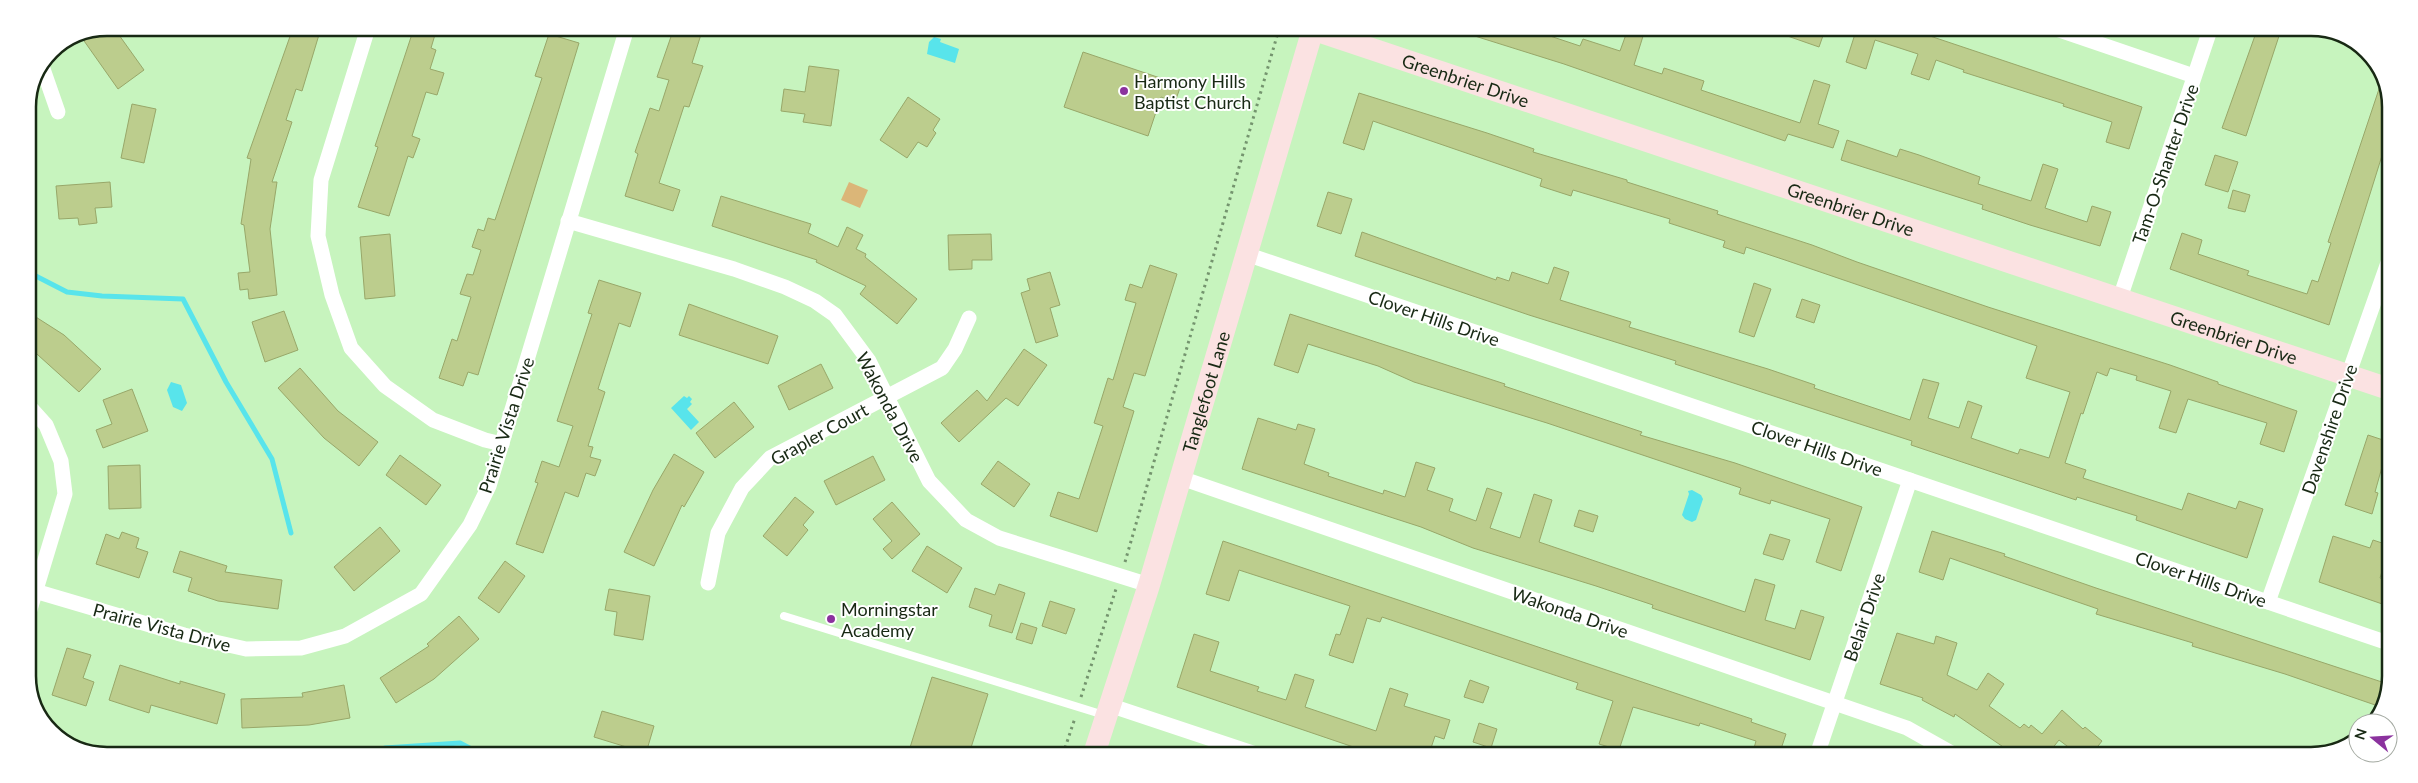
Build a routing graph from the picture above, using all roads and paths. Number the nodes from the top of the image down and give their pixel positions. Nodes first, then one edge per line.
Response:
1 (366, 36) edge
2 (625, 36) edge
3 (1276, 36) edge
4 (1311, 36) edge
5 (1334, 36) edge
6 (2077, 36) edge
7 (2208, 36) edge
8 (45, 74) edge
9 (2194, 76) junction
10 (58, 112) dead end
11 (568, 221) junction
12 (1246, 254) junction
13 (2382, 279) edge
14 (2120, 298) junction
15 (969, 318) dead end
16 (2348, 375) junction
17 (2382, 387) edge
18 (886, 397) junction
19 (36, 414) edge
20 (502, 444) junction
21 (1180, 478) junction
22 (1910, 480) junction
23 (1121, 576) junction
24 (36, 578) edge
25 (708, 583) dead end
26 (1149, 585) junction
27 (36, 591) edge
28 (2268, 602) junction
29 (784, 616) dead end
30 (2382, 641) edge
31 (1834, 704) junction
32 (1078, 707) junction
33 (1107, 710) junction
34 (1065, 747) edge
35 (1096, 747) edge
36 (1232, 747) edge
37 (1820, 747) edge
38 (1941, 747) edge

1 - 20 street
2 - 11 street, Prairie Vista Drive
3 - 23 path
4 - 12 street, Tanglefoot Lane
5 - 14 street, Greenbrier Drive
6 - 9 street
7 - 9 street, Tam-O-Shanter Drive
8 - 10 street
9 - 14 street, Tam-O-Shanter Drive
11 - 18 street, Wakonda Drive
11 - 20 street, Prairie Vista Drive
12 - 21 street, Tanglefoot Lane
12 - 22 street, Clover Hills Drive
13 - 16 street, Davenshire Drive
14 - 16 street, Greenbrier Drive
15 - 18 street, Grapler Court
16 - 17 street, Greenbrier Drive
16 - 28 street, Davenshire Drive
18 - 23 street, Wakonda Drive
18 - 25 street, Grapler Court
19 - 24 street
20 - 27 street, Prairie Vista Drive
21 - 26 street, Tanglefoot Lane
21 - 31 street, Wakonda Drive
22 - 28 street, Clover Hills Drive
22 - 31 street, Belair Drive
23 - 26 street, Wakonda Drive
23 - 32 path
26 - 33 street, Tanglefoot Lane
28 - 30 street, Clover Hills Drive
29 - 32 lane
31 - 37 street, Belair Drive
31 - 38 street, Wakonda Drive
32 - 33 lane
32 - 34 path
33 - 35 street, Tanglefoot Lane
33 - 36 street

